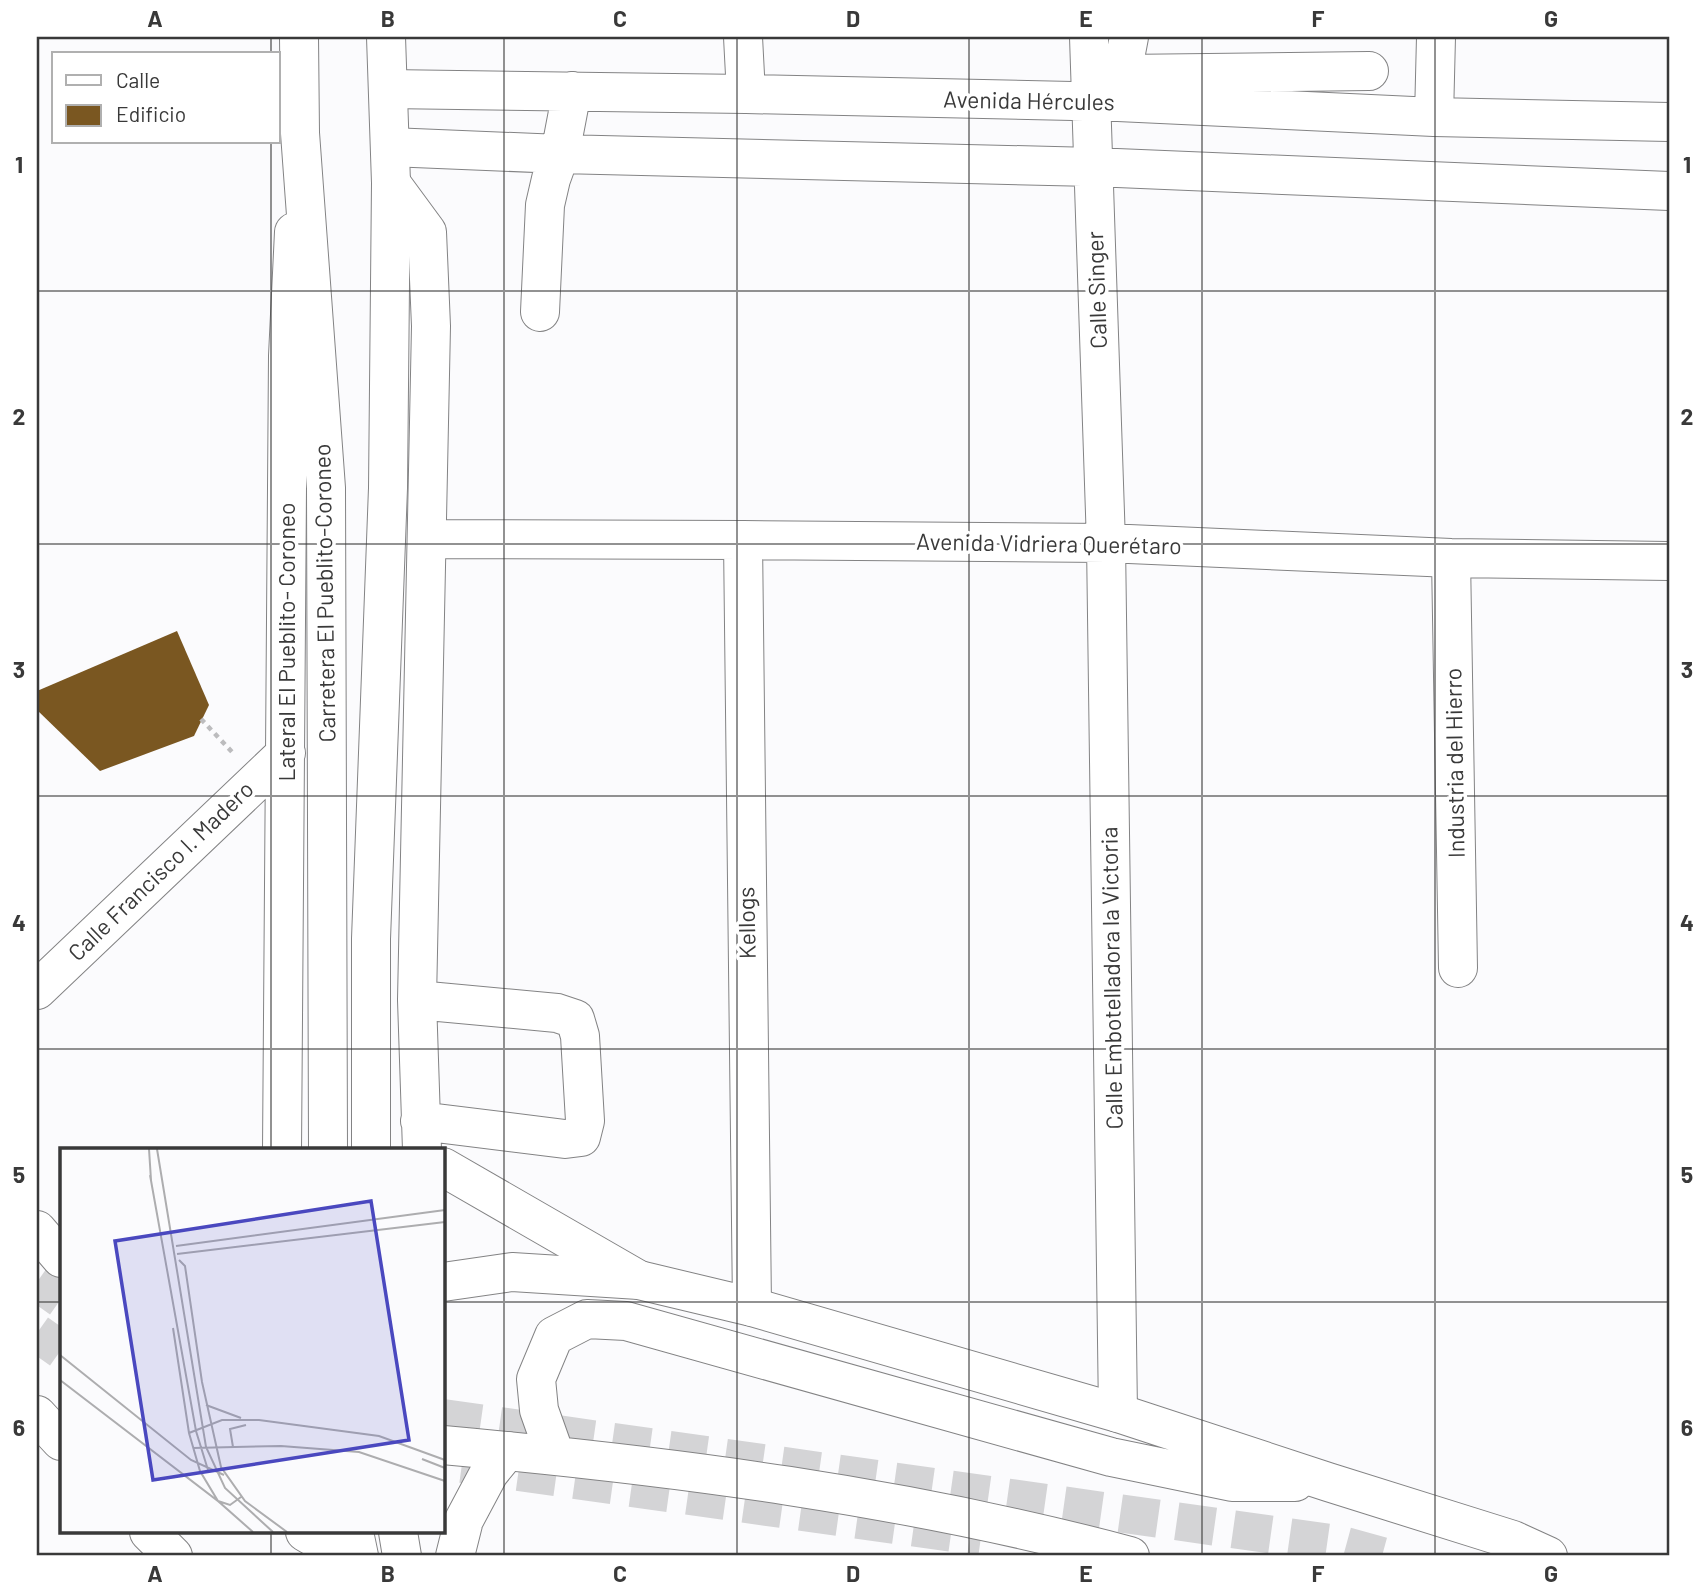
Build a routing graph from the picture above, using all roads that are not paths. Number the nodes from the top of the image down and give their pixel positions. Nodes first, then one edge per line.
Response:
1 (299, 37) edge
2 (386, 37) edge
3 (743, 37) edge
4 (1089, 37) edge
5 (1129, 37) edge
6 (1436, 37) edge
7 (1369, 71) dead end
8 (388, 89) junction
9 (572, 90) junction
10 (1110, 93) junction
11 (746, 94) junction
12 (1434, 117) junction
13 (1669, 122) edge
14 (300, 133) junction
15 (560, 154) junction
16 (391, 165) junction
17 (1093, 167) junction
18 (1669, 191) edge
19 (540, 312) dead end
20 (428, 539) junction
21 (743, 540) junction
22 (1105, 543) junction
23 (1451, 558) junction
24 (1669, 561) edge
25 (286, 752) junction
26 (1458, 968) dead end
27 (37, 990) edge
28 (417, 1000) junction
29 (421, 1136) edge
30 (282, 1148) edge
31 (328, 1148) edge
32 (371, 1148) edge
33 (444, 1168) edge
34 (37, 1230) edge
35 (60, 1257) edge
36 (639, 1280) junction
37 (444, 1282) edge
38 (752, 1307) junction
39 (1118, 1413) junction
40 (37, 1415) edge
41 (60, 1440) edge
42 (444, 1445) edge
43 (507, 1451) junction
44 (555, 1455) junction
45 (1328, 1482) junction
46 (151, 1534) edge
47 (354, 1534) edge
48 (398, 1534) edge
49 (444, 1534) edge
50 (308, 1538) edge
51 (173, 1556) edge
52 (346, 1556) edge
53 (359, 1556) edge
54 (402, 1556) edge
55 (447, 1556) edge
56 (455, 1556) edge
57 (1130, 1556) edge
58 (1548, 1556) edge

1 - 14 main road, Carretera El Pueblito-Coroneo
2 - 8 main road
3 - 11 main road
4 - 10 main road, Calle Singer
5 - 10 main road
6 - 12 main road
7 - 10 main road
8 - 9 main road, Avenida Hércules
8 - 16 main road
9 - 11 main road, Avenida Hércules
9 - 15 main road
10 - 11 main road, Avenida Hércules
10 - 12 main road, Avenida Hércules
10 - 17 main road, Calle Singer
12 - 13 main road, Avenida Hércules
14 - 25 main road, Lateral El Pueblito- Coroneo
14 - 31 main road, Carretera El Pueblito-Coroneo
15 - 16 main road
15 - 17 main road
15 - 19 main road
16 - 20 main road
16 - 32 main road
17 - 18 main road
17 - 22 main road, Calle Singer
20 - 21 main road, Avenida Vidriera Querétaro
20 - 28 main road
21 - 22 main road, Avenida Vidriera Querétaro
21 - 38 main road, Kellogs
22 - 23 main road, Avenida Vidriera Querétaro
22 - 39 main road, Calle Embotelladora la Victoria
23 - 24 main road, Avenida Vidriera Querétaro
23 - 26 main road, Industria del Hierro
25 - 27 main road, Calle Francisco I. Madero
25 - 30 main road, Lateral El Pueblito- Coroneo
28 - 29 main road
28 - 29 main road
33 - 36 main road
34 - 35 main road
36 - 37 main road
36 - 38 main road
38 - 39 main road
39 - 45 main road
40 - 41 main road
42 - 43 main road
43 - 44 main road
43 - 56 main road
44 - 45 main road
44 - 57 main road
45 - 58 main road
46 - 51 main road
47 - 53 main road
48 - 54 main road
49 - 55 main road
50 - 52 main road

